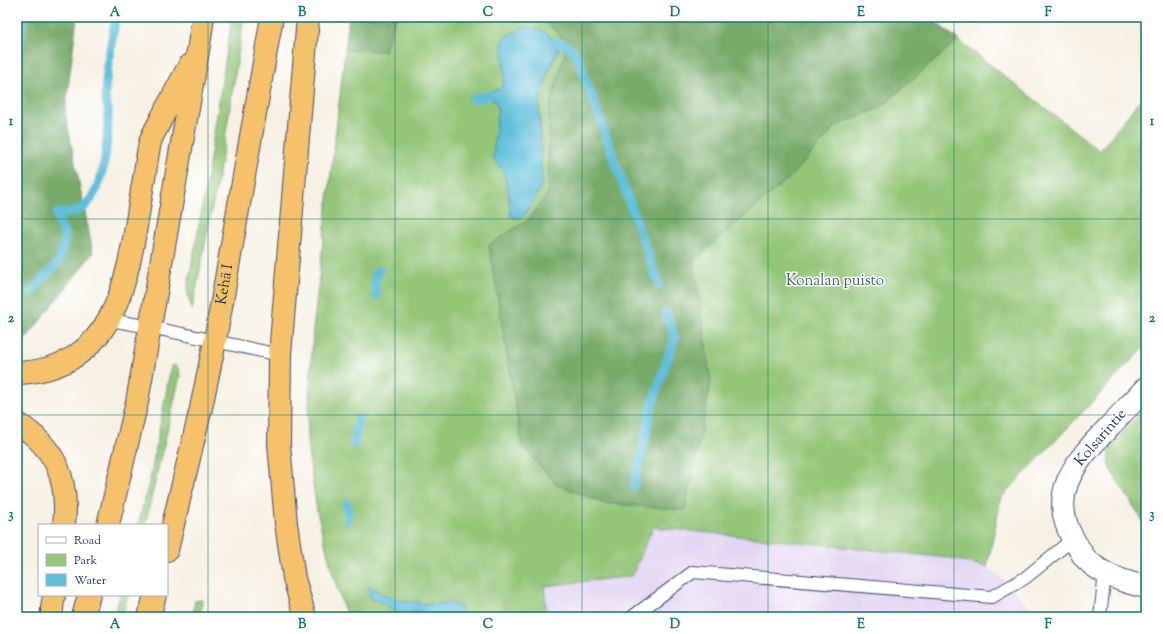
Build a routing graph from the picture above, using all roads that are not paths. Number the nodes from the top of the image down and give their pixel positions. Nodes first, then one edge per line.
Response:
1 (203, 17) edge
2 (272, 17) edge
3 (308, 17) edge
4 (199, 45) junction
5 (110, 320) junction
6 (150, 327) junction
7 (215, 341) junction
8 (280, 355) junction
9 (17, 373) edge
10 (1146, 388) edge
11 (17, 423) edge
12 (64, 524) edge
13 (108, 524) edge
14 (1073, 539) junction
15 (168, 546) edge
16 (1105, 573) junction
17 (1146, 587) edge
18 (54, 596) edge
19 (89, 596) edge
20 (155, 596) edge
21 (52, 617) edge
22 (82, 617) edge
23 (149, 617) edge
24 (305, 617) edge
25 (632, 617) edge
26 (1100, 617) edge

1 - 4 highway
2 - 7 highway, Kehä I
3 - 8 highway
4 - 5 highway
4 - 6 highway
5 - 6 lane
5 - 9 highway
6 - 7 lane
6 - 13 highway
7 - 8 lane
7 - 15 highway, Kehä I
8 - 24 highway
10 - 14 street, Kolsarintie
11 - 12 highway
14 - 16 street, Kolsarintie
14 - 25 lane
16 - 17 street, Kolsarintie
16 - 26 lane
18 - 21 highway
19 - 22 highway
20 - 23 highway

